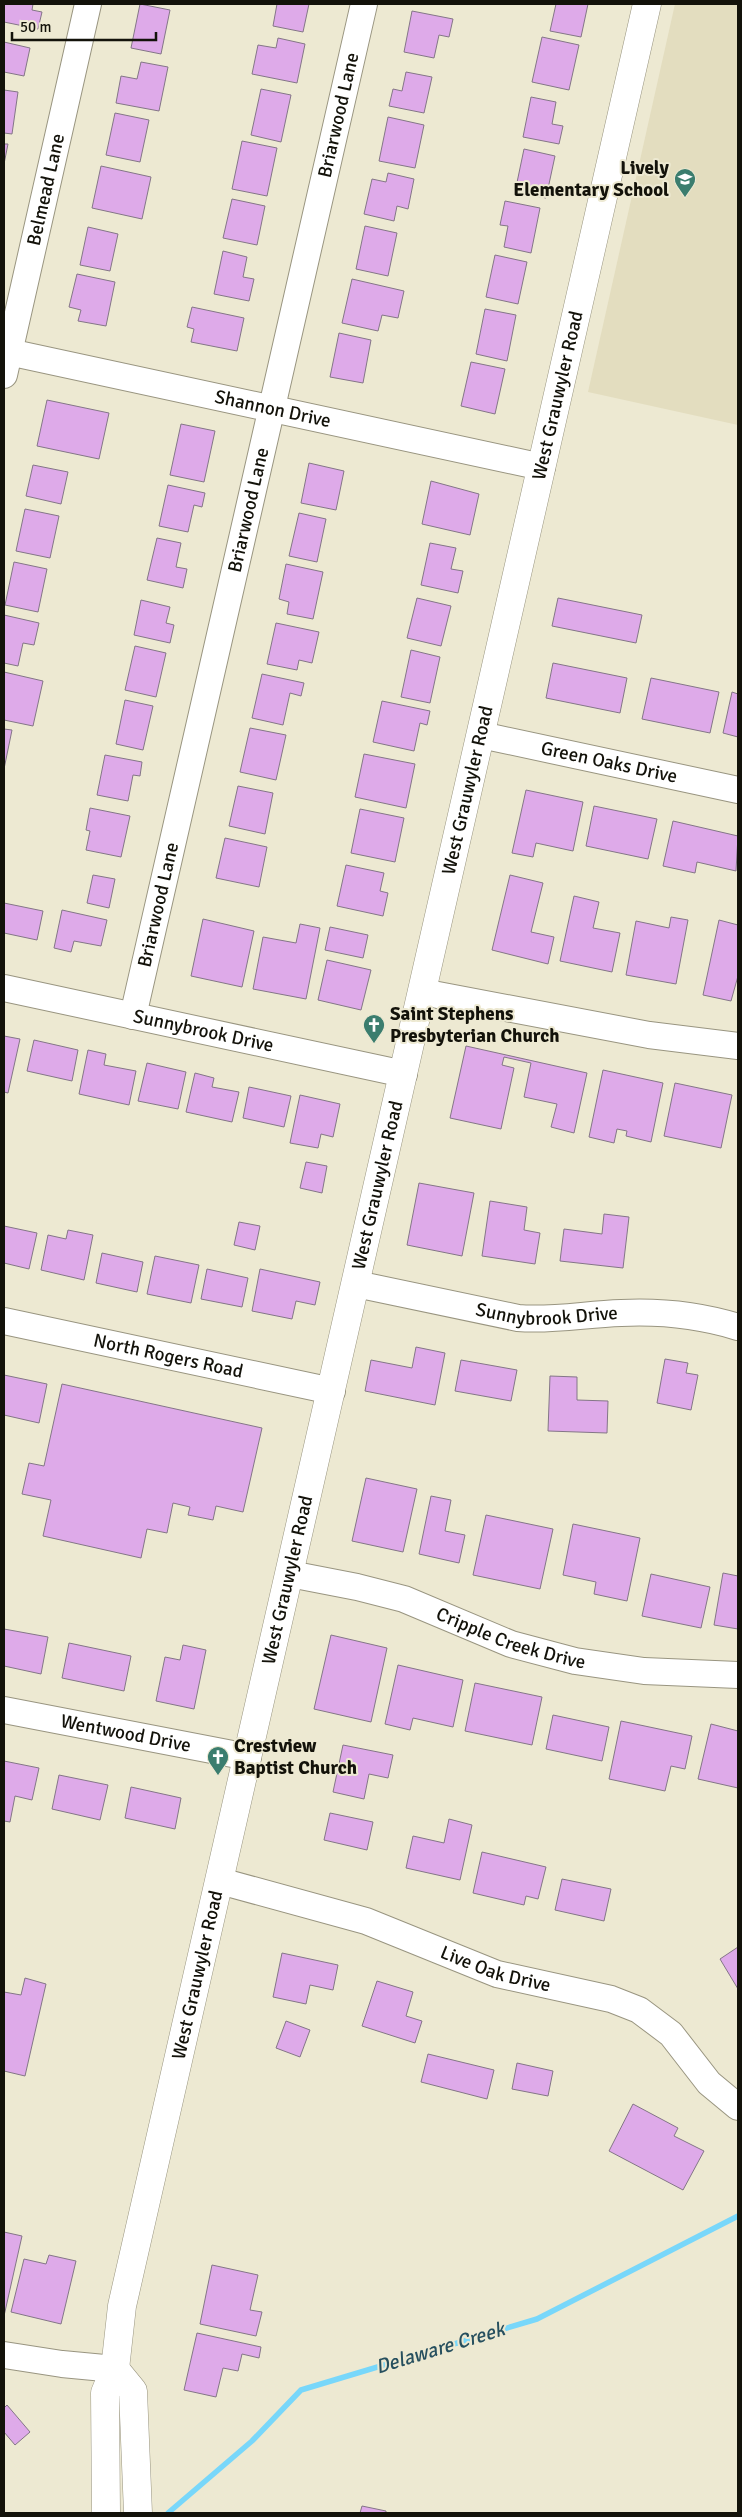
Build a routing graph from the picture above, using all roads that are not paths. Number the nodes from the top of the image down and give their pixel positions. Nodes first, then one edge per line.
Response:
1 (88, 4) edge
2 (364, 4) edge
3 (647, 4) edge
4 (6, 359) edge
5 (272, 410) junction
6 (542, 467) junction
7 (481, 735) junction
8 (738, 790) edge
9 (4, 988) edge
10 (422, 992) junction
11 (133, 1016) junction
12 (738, 1046) edge
13 (404, 1074) junction
14 (356, 1284) junction
15 (4, 1321) edge
16 (738, 1327) edge
17 (332, 1391) junction
18 (290, 1574) junction
19 (738, 1675) edge
20 (4, 1710) edge
21 (248, 1757) junction
22 (220, 1881) junction
23 (738, 2108) edge
24 (4, 2355) edge
25 (115, 2369) junction
26 (106, 2513) edge
27 (138, 2513) edge

1 - 4 street, Belmead Lane
2 - 5 street, Briarwood Lane
3 - 6 main road, West Grauwyler Road
4 - 5 street, Shannon Drive
5 - 6 street, Shannon Drive
5 - 11 street, Briarwood Lane
6 - 7 main road, West Grauwyler Road
7 - 8 street, Green Oaks Drive
7 - 10 main road, West Grauwyler Road
9 - 11 street, Sunnybrook Drive
10 - 12 street
10 - 13 main road, West Grauwyler Road
11 - 13 street, Sunnybrook Drive
13 - 14 main road, West Grauwyler Road
14 - 16 street, Sunnybrook Drive
14 - 17 main road, West Grauwyler Road
15 - 17 street, North Rogers Road
17 - 18 main road, West Grauwyler Road
18 - 19 street, Cripple Creek Drive
18 - 21 main road, West Grauwyler Road
20 - 21 street, Wentwood Drive
21 - 22 main road, West Grauwyler Road
22 - 23 street, Live Oak Drive
22 - 25 main road, West Grauwyler Road
24 - 25 street
25 - 26 main road, West Grauwyler Road
25 - 27 main road

